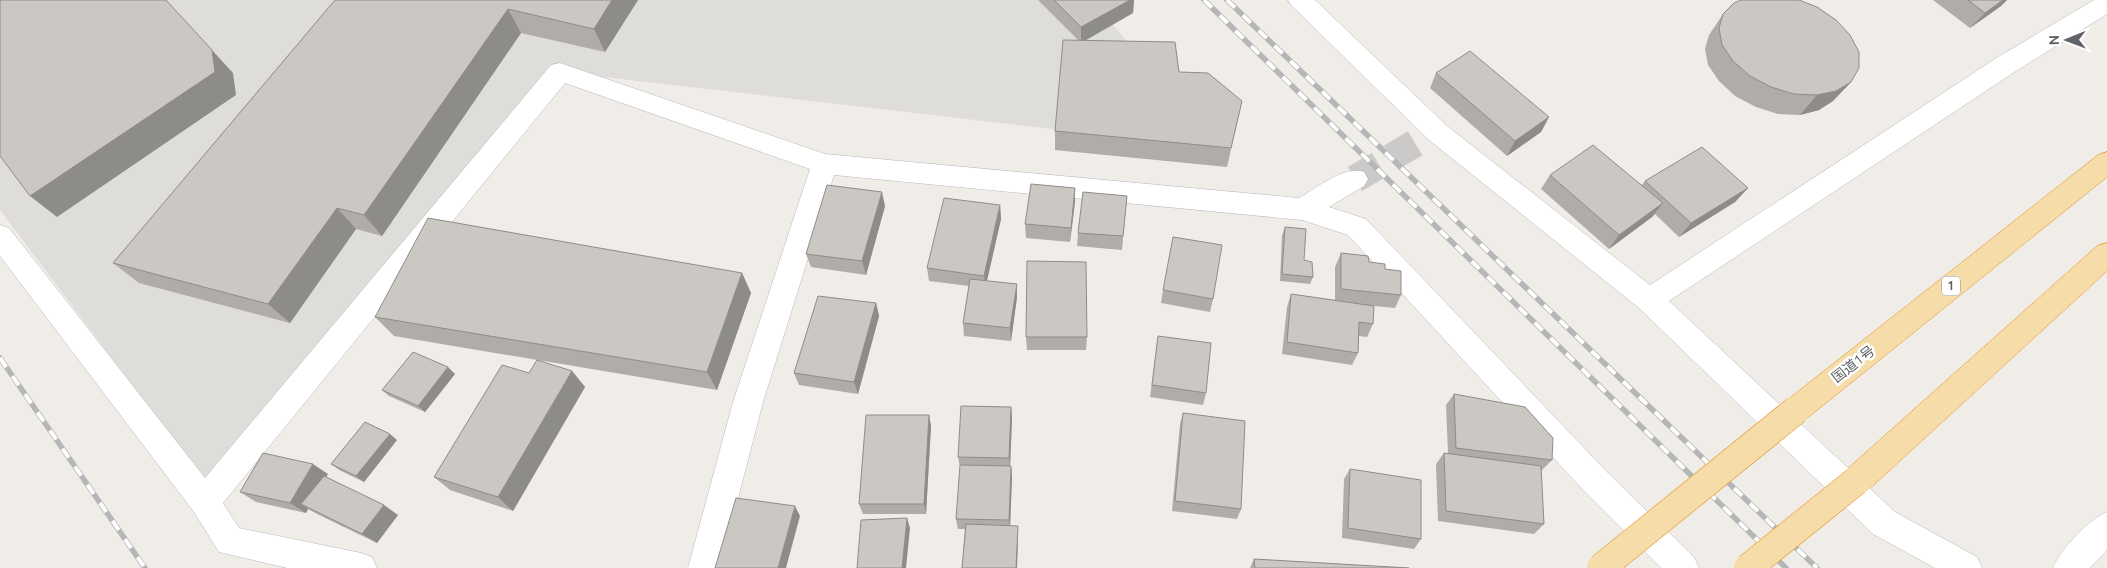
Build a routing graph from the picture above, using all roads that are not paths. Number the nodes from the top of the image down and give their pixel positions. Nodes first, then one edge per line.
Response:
1 (1300, 0) edge
2 (2107, 3) edge
3 (2107, 162) edge
4 (824, 164) junction
5 (1355, 179) tunnel mouth
6 (1302, 209) junction
7 (0, 236) edge
8 (2107, 254) edge
9 (1649, 300) junction
10 (205, 502) junction
11 (2107, 527) edge
12 (361, 568) edge
13 (704, 568) edge
14 (1601, 568) edge
15 (1683, 568) edge
16 (1748, 568) edge
17 (1966, 568) edge
18 (2069, 568) edge

1 - 9 street
2 - 9 street
3 - 14 highway, 国道1号 / 1, bridge
4 - 6 street
4 - 10 street
4 - 13 street
5 - 6 street
6 - 15 street
7 - 10 street
8 - 16 highway, bridge
9 - 17 street
10 - 12 street
11 - 18 street

